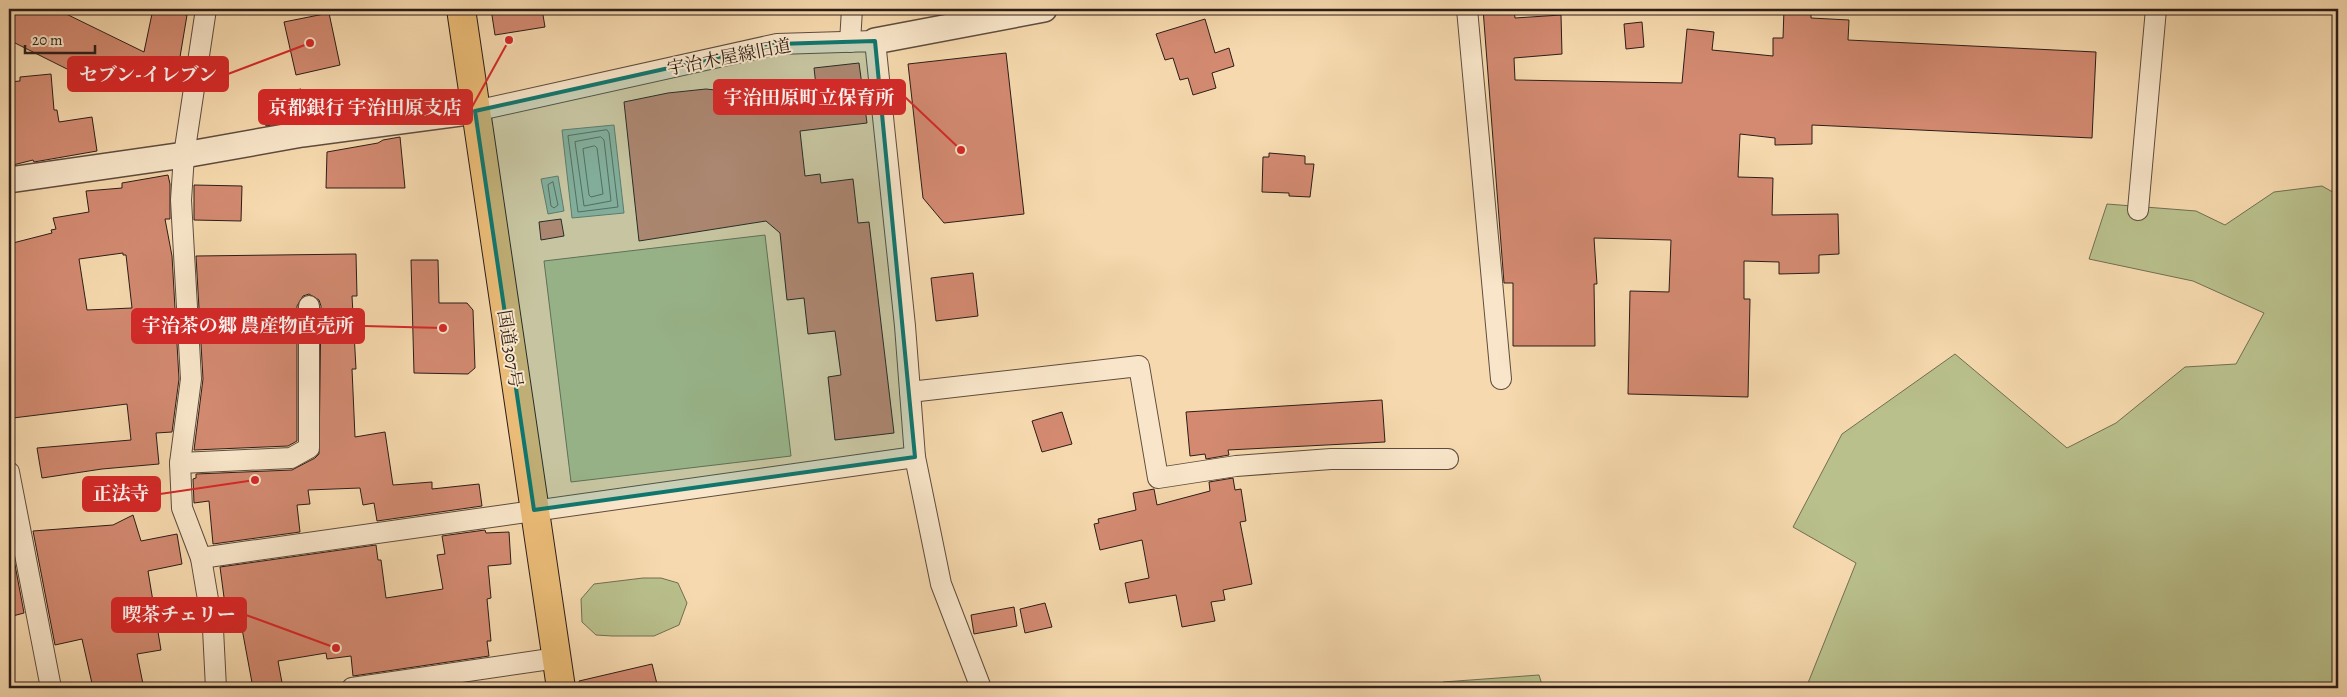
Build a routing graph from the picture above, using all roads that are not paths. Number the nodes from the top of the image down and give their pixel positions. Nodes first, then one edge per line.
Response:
1 (206, 9) edge
2 (461, 9) edge
3 (852, 9) edge
4 (1044, 9) edge
5 (1466, 9) edge
6 (2156, 9) edge
7 (875, 41) junction
8 (850, 42) junction
9 (475, 111) junction
10 (184, 155) junction
11 (9, 180) edge
12 (2138, 210) dead end
13 (310, 306) dead end
14 (1501, 379) dead end
15 (910, 392) junction
16 (915, 457) junction
17 (1448, 460) dead end
18 (180, 463) junction
19 (9, 472) edge
20 (534, 510) junction
21 (201, 558) junction
22 (557, 658) junction
23 (51, 688) edge
24 (216, 688) edge
25 (352, 688) edge
26 (562, 688) edge
27 (981, 688) edge

1 - 10 street
2 - 9 highway, 国道307号
3 - 8 street
4 - 7 street, 宇治木屋線旧道
5 - 14 street
6 - 12 street
7 - 8 street, 宇治木屋線旧道
7 - 15 street
8 - 9 street, 宇治木屋線旧道
9 - 10 street
9 - 20 highway, 国道307号
10 - 11 street
10 - 18 street
13 - 18 street
15 - 16 street
15 - 17 street
16 - 20 street
16 - 27 street
18 - 21 street
19 - 23 street
20 - 21 street
20 - 22 highway, 国道307号
21 - 24 street
22 - 25 street
22 - 26 highway, 国道307号

